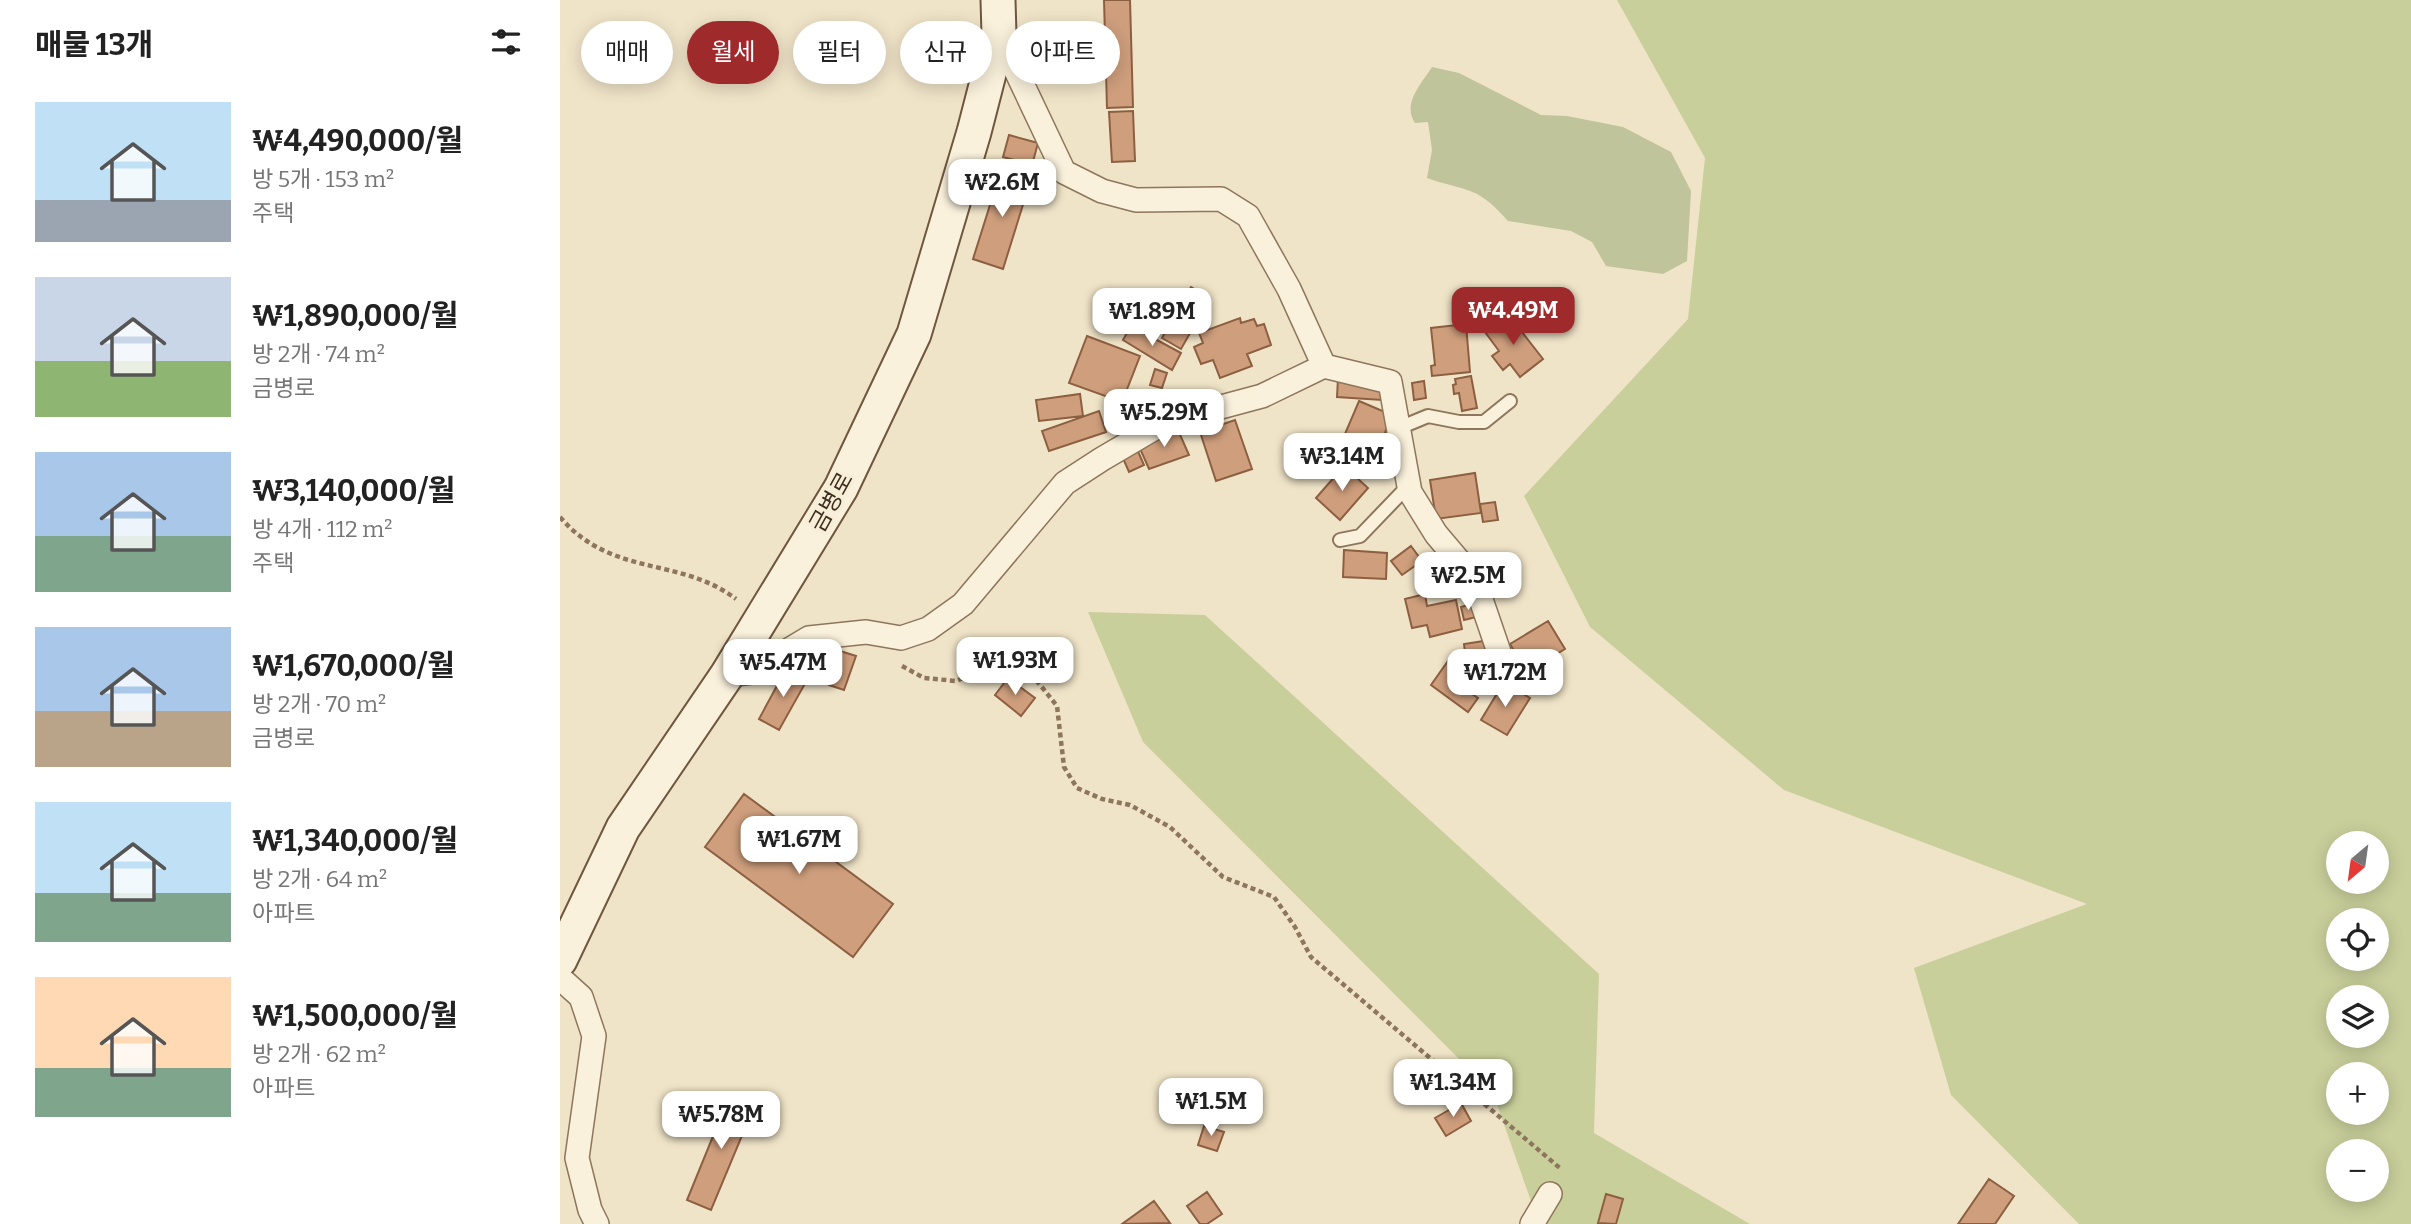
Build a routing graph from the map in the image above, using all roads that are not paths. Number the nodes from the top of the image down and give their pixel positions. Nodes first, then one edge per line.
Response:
1 (998, 0) edge
2 (999, 35) junction
3 (1324, 366) junction
4 (1510, 401) dead end
5 (1399, 428) junction
6 (1409, 485) junction
7 (1340, 540) dead end
8 (1499, 652) dead end
9 (727, 675) junction
10 (560, 960) edge
11 (560, 978) edge
12 (1550, 1194) road end
13 (597, 1224) edge
14 (1532, 1224) edge

1 - 2 street, 금병로
2 - 3 street
2 - 9 street, 금병로
3 - 5 street
3 - 9 street
4 - 5 lane
5 - 6 street
6 - 7 lane
6 - 8 street
9 - 10 street, 금병로
11 - 13 street
12 - 14 street

